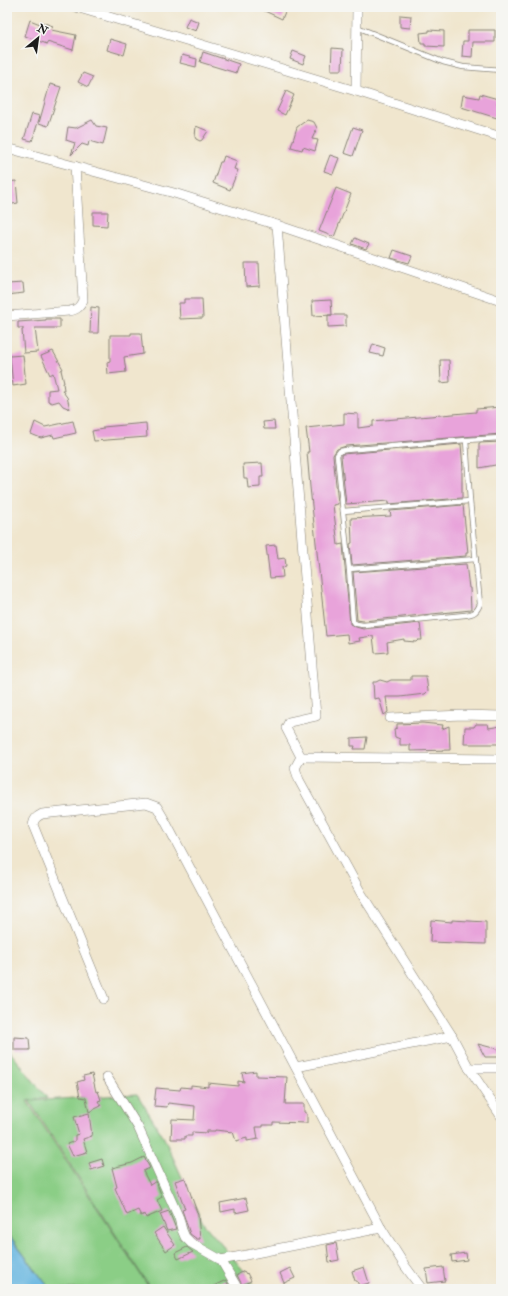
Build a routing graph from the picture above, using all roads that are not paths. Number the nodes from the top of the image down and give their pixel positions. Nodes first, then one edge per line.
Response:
1 (76, 7) edge
2 (357, 7) edge
3 (357, 27) junction
4 (501, 70) edge
5 (356, 91) junction
6 (501, 137) edge
7 (7, 148) edge
8 (75, 166) junction
9 (277, 225) junction
10 (501, 301) edge
11 (7, 316) edge
12 (501, 438) edge
13 (466, 440) junction
14 (470, 501) junction
15 (343, 511) junction
16 (476, 558) junction
17 (349, 568) junction
18 (501, 716) edge
19 (390, 718) dead end
20 (301, 757) junction
21 (501, 759) edge
22 (104, 999) dead end
23 (452, 1036) junction
24 (296, 1067) junction
25 (469, 1068) junction
26 (501, 1068) edge
27 (107, 1077) dead end
28 (501, 1116) edge
29 (381, 1228) junction
30 (221, 1260) junction
31 (238, 1289) edge
32 (422, 1289) edge

1 - 5 street
2 - 3 street
3 - 4 lane
3 - 5 street
5 - 6 street
7 - 8 street
8 - 9 street
8 - 11 street
9 - 10 street
9 - 20 street
12 - 13 lane
13 - 14 lane
13 - 15 lane
14 - 15 lane
14 - 16 lane
15 - 17 lane
16 - 17 lane
16 - 17 lane
18 - 19 street
20 - 21 street
20 - 23 street
22 - 24 street
23 - 24 street
23 - 25 street
24 - 29 street
25 - 26 street
25 - 28 street
27 - 30 street
29 - 30 street
29 - 32 street
30 - 31 street

